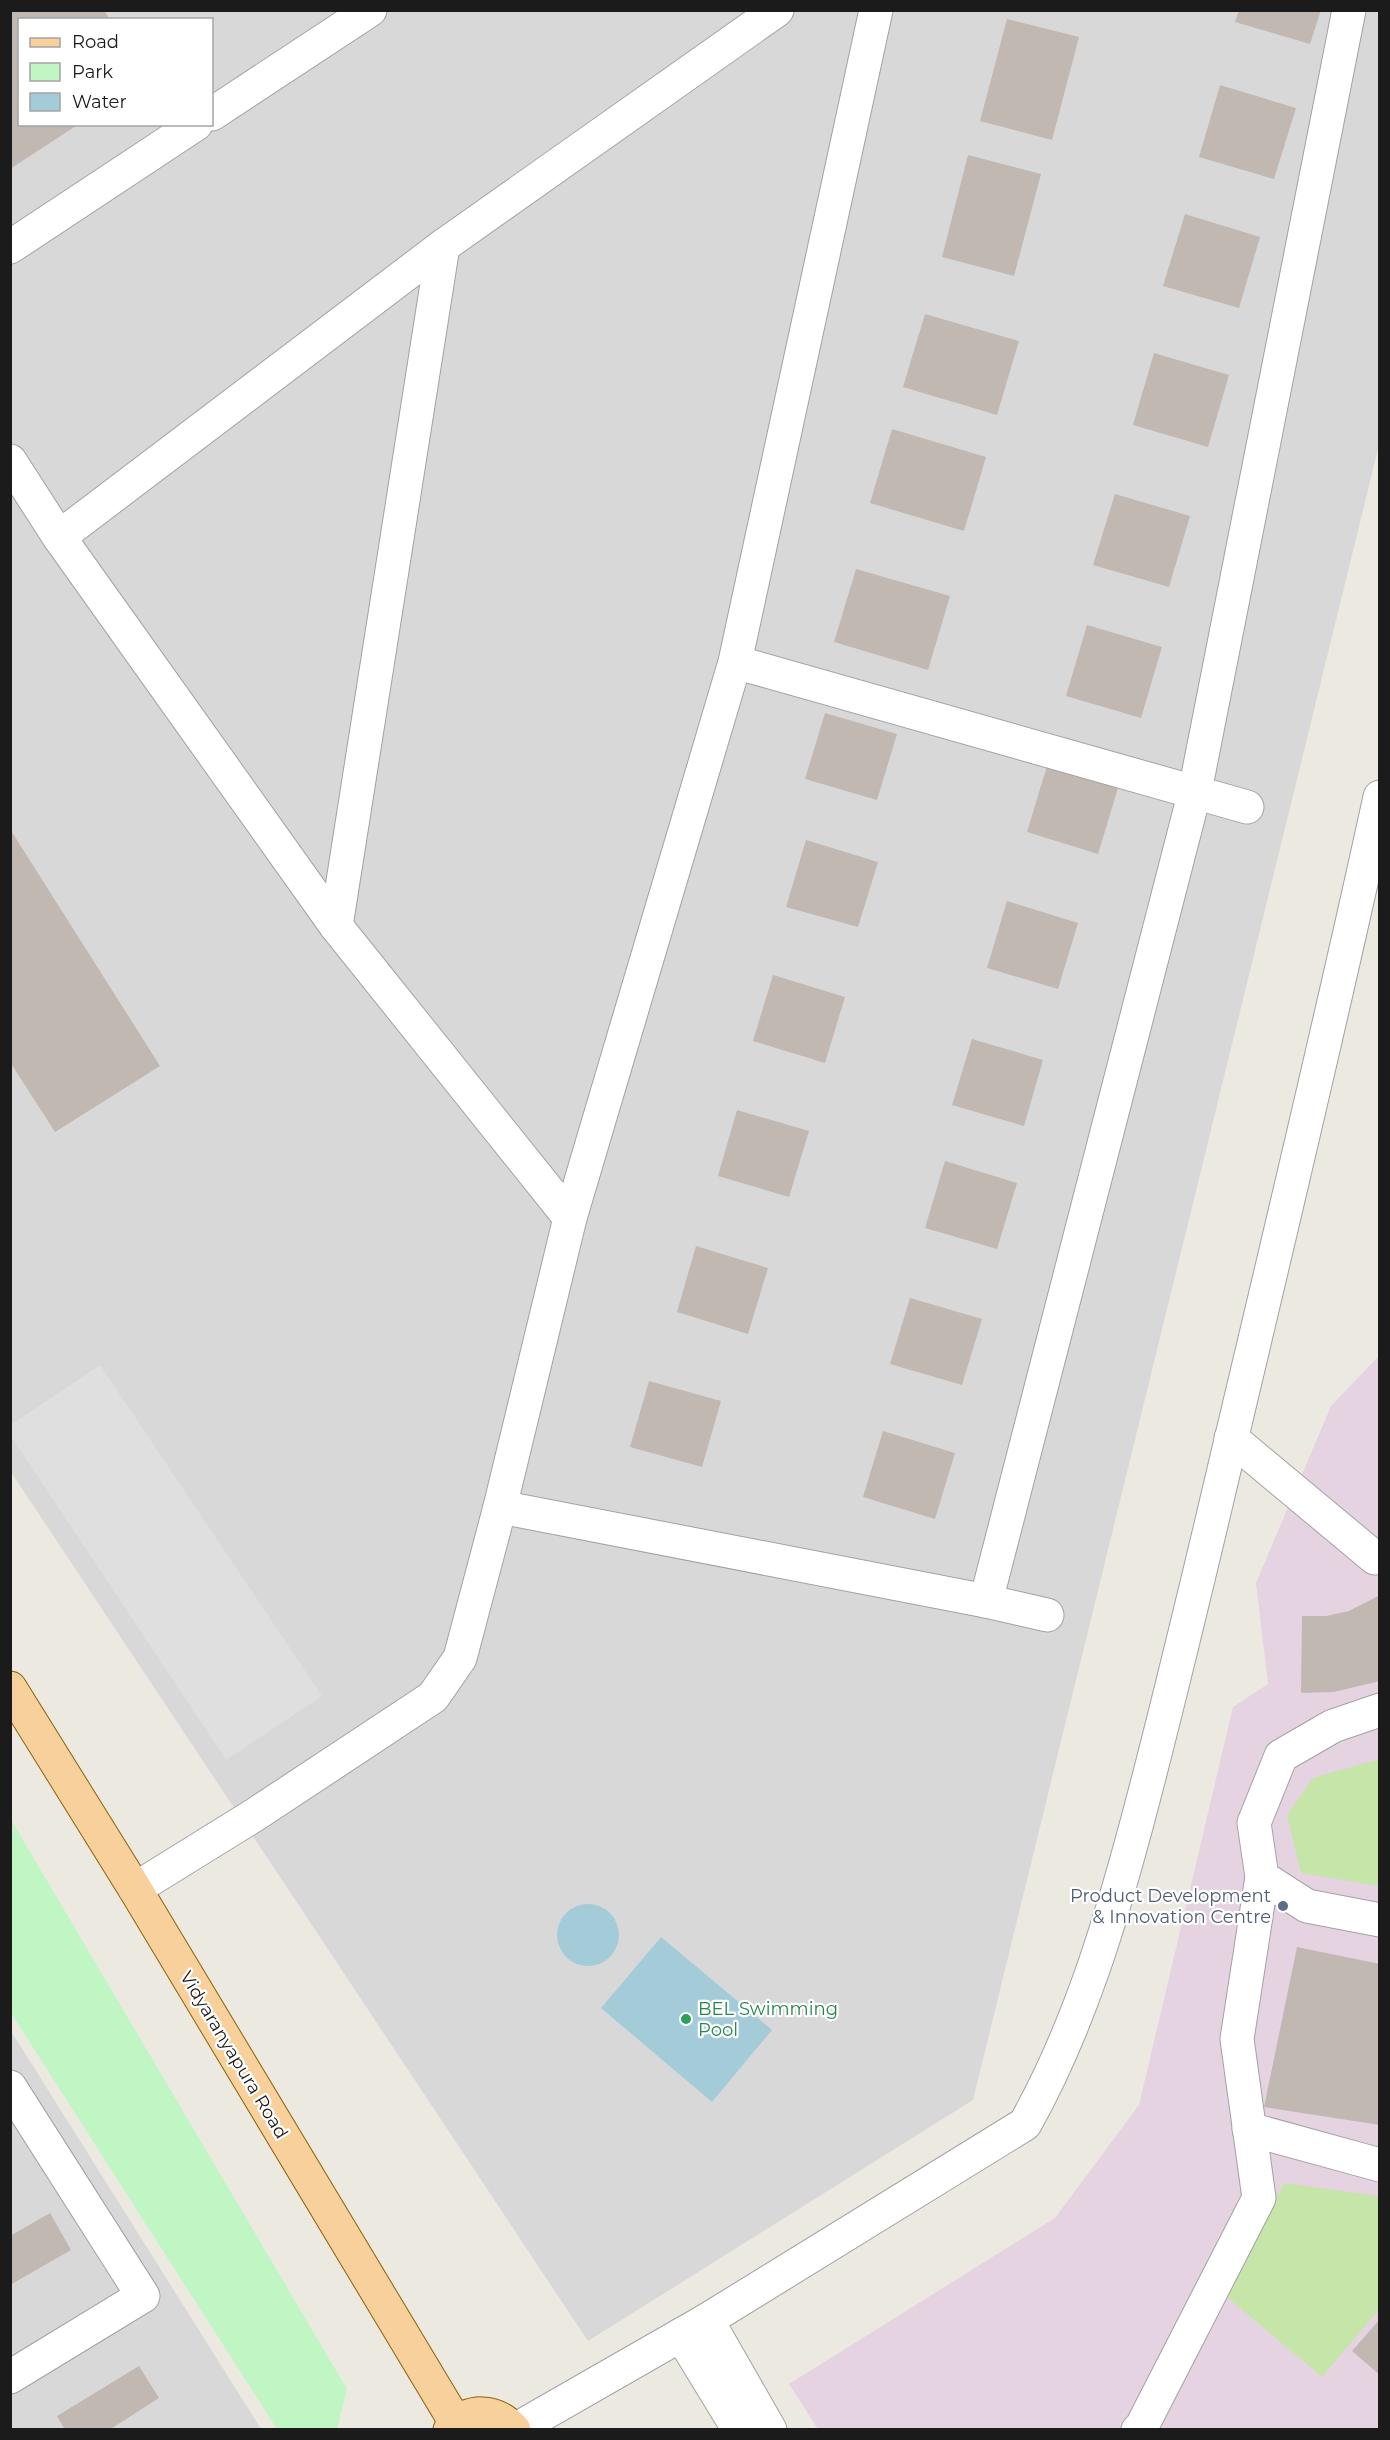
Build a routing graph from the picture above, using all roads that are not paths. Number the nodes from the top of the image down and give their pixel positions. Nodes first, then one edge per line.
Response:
1 (370, 10) edge
2 (777, 10) edge
3 (876, 10) edge
4 (1350, 10) edge
5 (213, 113) edge
6 (193, 126) edge
7 (443, 246) junction
8 (10, 247) edge
9 (10, 461) edge
10 (59, 537) junction
11 (735, 662) junction
12 (1195, 791) junction
13 (1380, 798) edge
14 (1247, 807) dead end
15 (336, 926) junction
16 (570, 1218) junction
17 (1231, 1438) junction
18 (500, 1507) junction
19 (1375, 1558) dead end
20 (986, 1601) junction
21 (1047, 1615) dead end
22 (10, 1688) edge
23 (1380, 1710) edge
24 (1262, 1877) junction
25 (135, 1889) junction
26 (1380, 1920) edge
27 (10, 2087) edge
28 (1249, 2129) junction
29 (1380, 2165) edge
30 (694, 2327) junction
31 (10, 2377) edge
32 (453, 2426) edge
33 (514, 2430) edge
34 (739, 2430) edge
35 (770, 2430) edge
36 (1138, 2430) edge

1 - 5 street
2 - 7 street
3 - 11 street
4 - 12 street
6 - 8 street
7 - 10 street
7 - 15 street
9 - 10 street
10 - 15 street
11 - 12 street
11 - 16 street
12 - 14 street
12 - 20 street
13 - 17 street
15 - 16 street
16 - 18 street
17 - 19 street
17 - 30 street
18 - 20 street
18 - 25 street
20 - 21 street
22 - 25 main road, Vidyaranyapura Road
23 - 24 street
24 - 26 street
24 - 28 street
25 - 32 main road, Vidyaranyapura Road
27 - 31 street
28 - 29 street
28 - 36 street
30 - 33 street
30 - 34 street
30 - 35 street
32 - 33 main road

